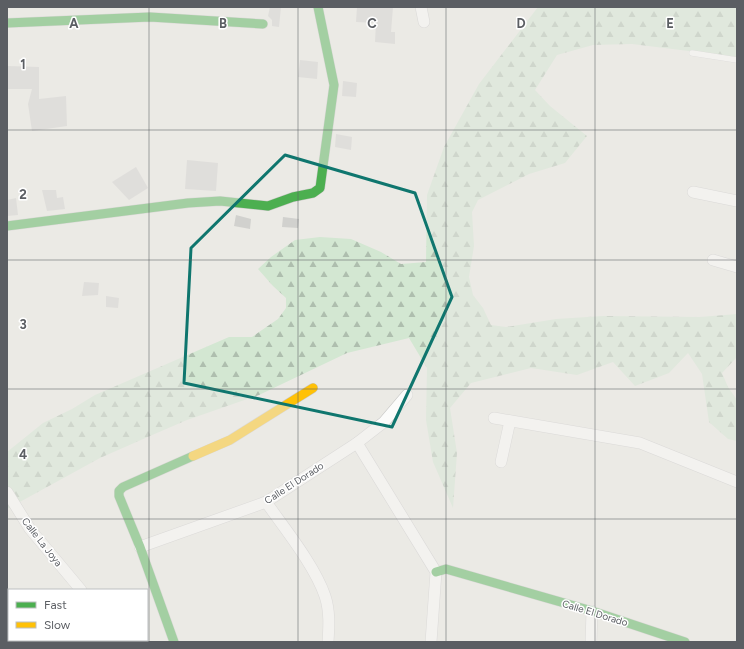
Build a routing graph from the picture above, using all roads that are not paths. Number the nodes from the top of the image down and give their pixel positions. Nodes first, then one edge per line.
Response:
1 (318, 7) edge
2 (421, 7) edge
3 (424, 22) dead end
4 (7, 23) edge
5 (263, 24) dead end
6 (692, 53) dead end
7 (737, 60) edge
8 (692, 192) dead end
9 (737, 201) edge
10 (7, 226) edge
11 (714, 260) dead end
12 (737, 267) edge
13 (313, 388) dead end
14 (408, 394) dead end
15 (494, 418) dead end
16 (510, 421) junction
17 (357, 443) junction
18 (501, 462) dead end
19 (737, 482) edge
20 (7, 492) edge
21 (266, 502) junction
22 (140, 548) junction
23 (436, 572) junction
24 (79, 589) edge
25 (592, 611) junction
26 (174, 642) edge
27 (328, 642) edge
28 (431, 642) edge
29 (591, 642) edge
30 (685, 642) edge

1 - 10 street
2 - 3 street
4 - 5 street
6 - 7 lane
8 - 9 street
11 - 12 street
13 - 22 street
14 - 17 street, Calle El Dorado
15 - 16 street
16 - 18 street
16 - 19 street
17 - 21 street, Calle El Dorado
17 - 23 street
20 - 24 street, Calle La Joya
21 - 22 street, Calle El Dorado
21 - 27 street
22 - 26 street
23 - 25 street, Calle El Dorado
23 - 28 street
25 - 29 street
25 - 30 street, Calle El Dorado

